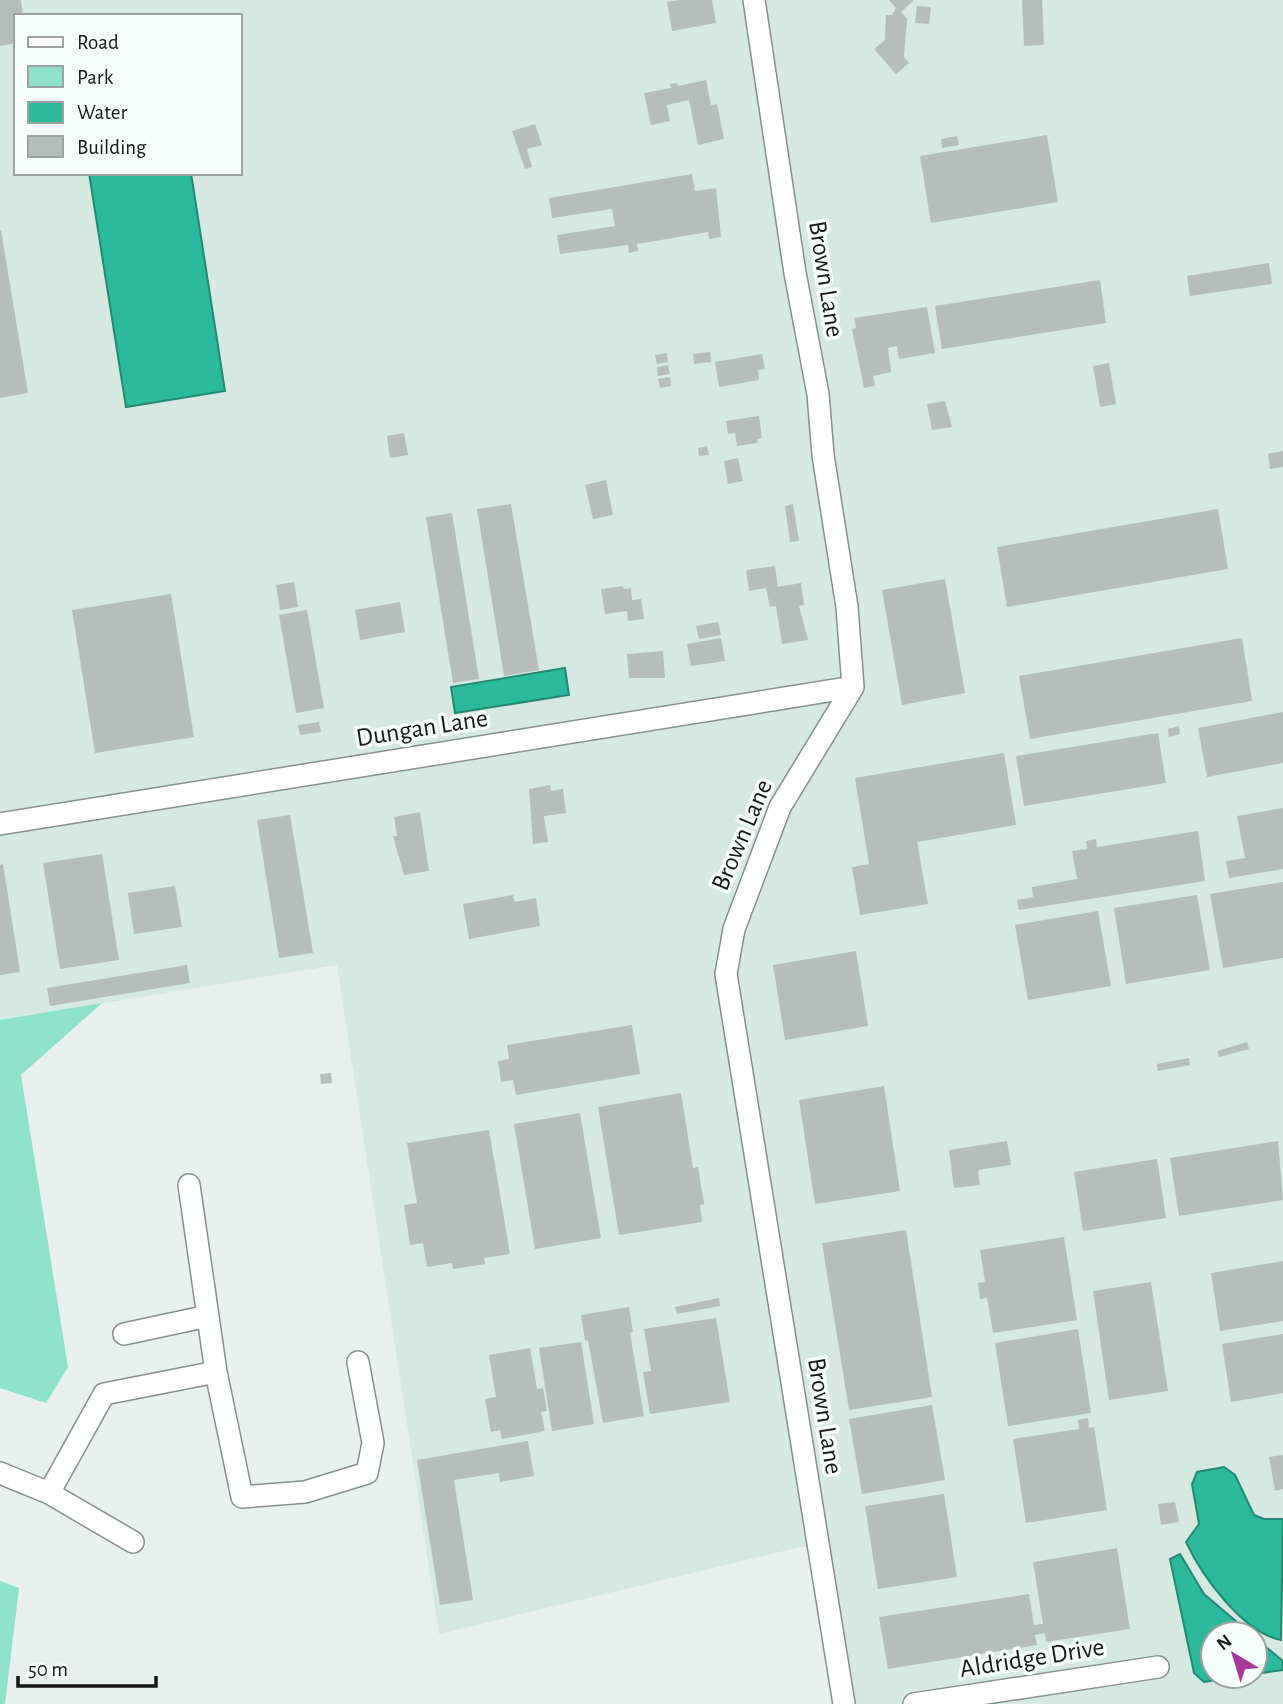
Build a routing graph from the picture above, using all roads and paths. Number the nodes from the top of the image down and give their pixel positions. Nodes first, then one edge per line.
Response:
1 (754, 0) edge
2 (853, 687) junction
3 (0, 824) edge
4 (189, 1185) dead end
5 (208, 1316) junction
6 (124, 1334) dead end
7 (358, 1362) dead end
8 (216, 1372) junction
9 (0, 1473) edge
10 (50, 1493) junction
11 (133, 1542) dead end
12 (1158, 1667) dead end
13 (844, 1704) edge
14 (914, 1704) edge

1 - 2 street, Brown Lane
2 - 3 street, Dungan Lane
2 - 13 street, Brown Lane
4 - 5 street
5 - 6 street
5 - 8 street
7 - 8 street
8 - 10 street
9 - 10 street
10 - 11 street
12 - 14 street, Aldridge Drive

